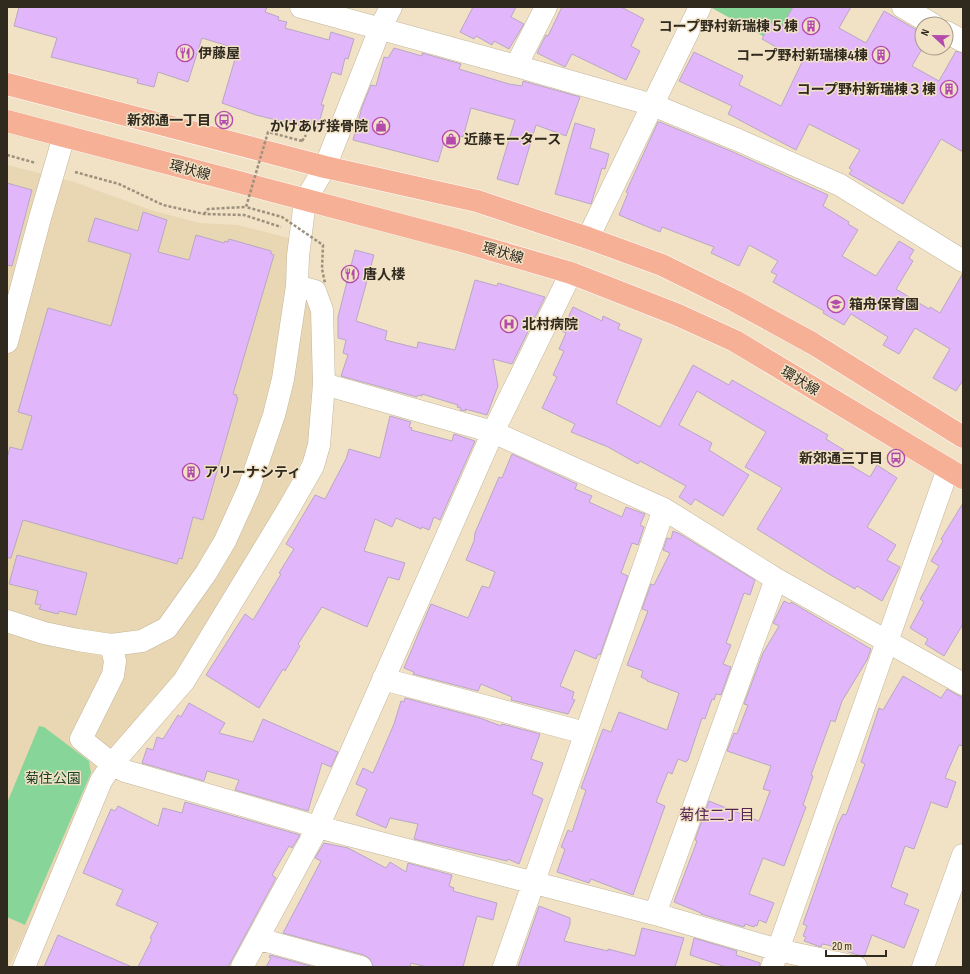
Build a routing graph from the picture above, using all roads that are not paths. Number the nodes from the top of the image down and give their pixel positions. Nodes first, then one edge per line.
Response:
1 (301, 7) edge
2 (391, 7) edge
3 (546, 7) edge
4 (700, 7) edge
5 (903, 7) edge
6 (918, 16) edge
7 (380, 29) junction
8 (954, 37) edge
9 (963, 42) edge
10 (516, 66) junction
11 (7, 84) edge
12 (653, 106) junction
13 (7, 120) edge
14 (64, 136) junction
15 (325, 167) junction
16 (305, 201) junction
17 (588, 238) junction
18 (963, 261) edge
19 (571, 273) junction
20 (298, 286) junction
21 (7, 342) edge
22 (324, 384) junction
23 (492, 432) junction
24 (962, 433) edge
25 (955, 474) edge
26 (664, 509) junction
27 (776, 579) junction
28 (7, 621) edge
29 (887, 641) junction
30 (111, 645) junction
31 (383, 679) junction
32 (963, 684) edge
33 (585, 734) junction
34 (112, 764) junction
35 (318, 827) junction
36 (963, 855) edge
37 (533, 882) junction
38 (655, 914) junction
39 (259, 939) junction
40 (775, 959) edge
41 (24, 967) edge
42 (242, 967) edge
43 (361, 967) edge
44 (504, 967) edge
45 (856, 967) edge
46 (923, 967) edge

1 - 7 street
2 - 7 street
3 - 10 street
4 - 12 street
5 - 6 street
7 - 10 street
7 - 15 street
8 - 9 street
10 - 12 street
11 - 15 main road
12 - 17 street
12 - 18 street
13 - 14 main road, 環状線
14 - 16 main road, 環状線
14 - 21 street
15 - 16 street
15 - 17 main road
16 - 19 main road, 環状線
16 - 20 street
17 - 24 main road
19 - 23 street
19 - 25 main road, 環状線
20 - 22 street
20 - 30 street
22 - 23 street
22 - 34 street
23 - 26 street
23 - 31 street
25 - 29 street
26 - 27 street
26 - 33 street
27 - 29 street
27 - 38 street
28 - 30 street
29 - 32 street
29 - 40 street
30 - 34 street
31 - 33 street
31 - 35 street
33 - 37 street
34 - 35 street
34 - 41 street
35 - 37 street
35 - 39 street
36 - 46 street
37 - 38 street
37 - 44 street
38 - 40 street
39 - 42 street
39 - 43 street
40 - 45 street

